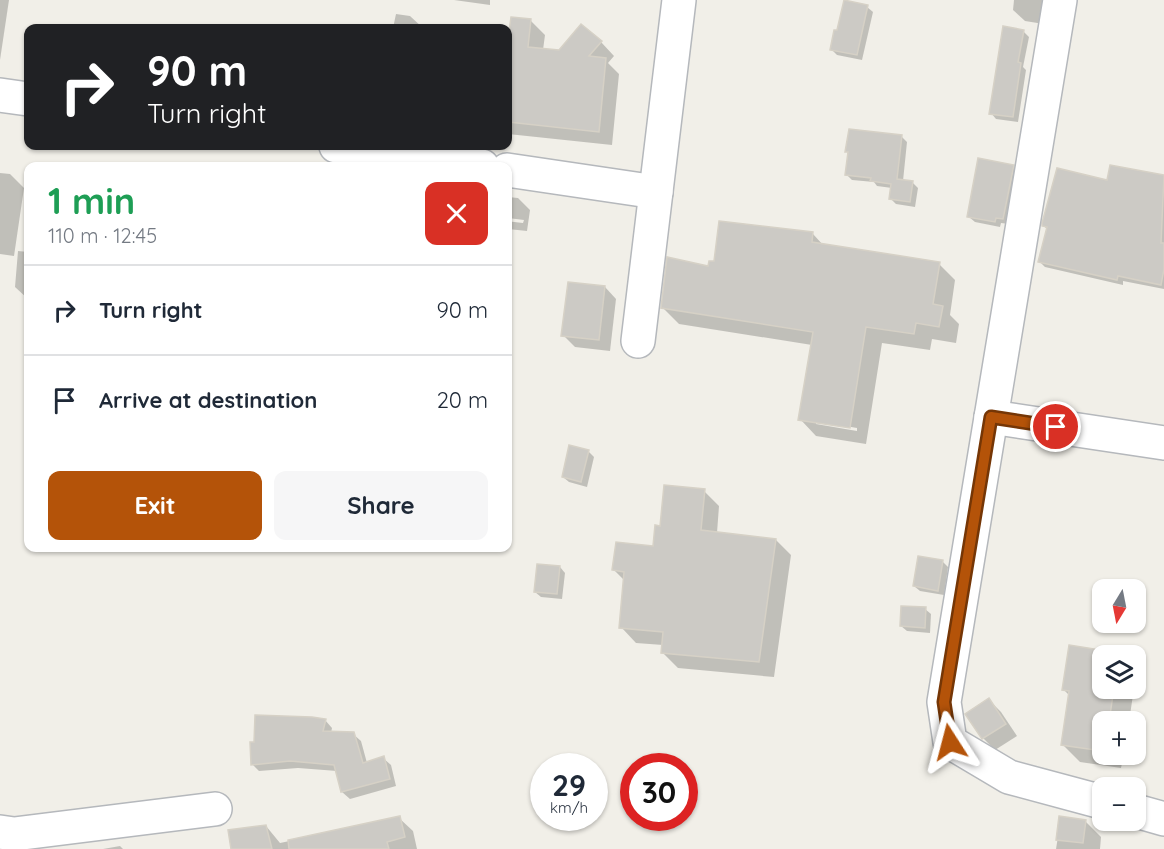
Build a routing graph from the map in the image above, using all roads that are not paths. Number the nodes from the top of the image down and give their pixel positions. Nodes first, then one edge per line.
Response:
1 (679, 0) edge
2 (1060, 0) edge
3 (0, 95) edge
4 (24, 98) edge
5 (365, 150) edge
6 (453, 162) edge
7 (512, 171) edge
8 (656, 192) junction
9 (638, 341) dead end
10 (991, 417) junction
11 (1164, 443) edge
12 (1092, 799) edge
13 (215, 809) dead end
14 (1146, 814) edge
15 (1164, 819) edge
16 (0, 832) edge

1 - 8 street
2 - 10 street
3 - 4 street
5 - 6 street
7 - 8 street
8 - 9 street
10 - 11 street
10 - 12 street
13 - 16 street
14 - 15 street

